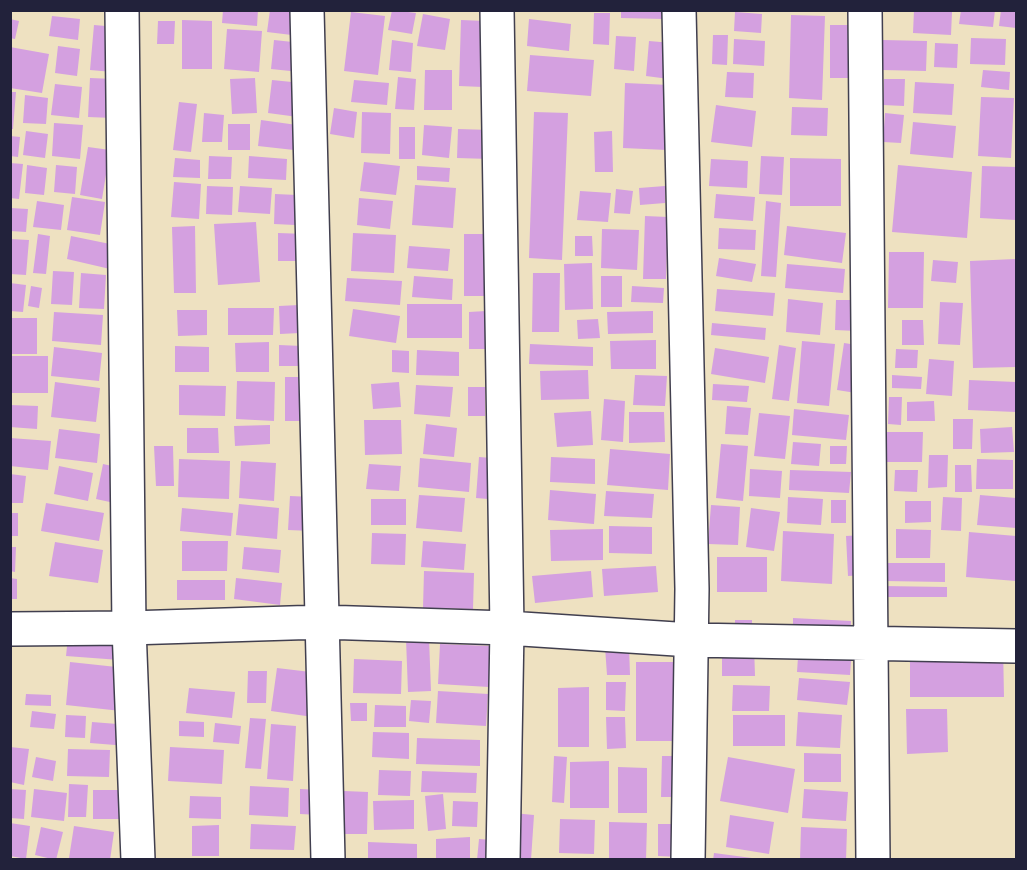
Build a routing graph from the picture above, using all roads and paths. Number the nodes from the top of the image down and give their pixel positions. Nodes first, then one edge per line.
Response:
1 (122, 10) edge
2 (307, 10) edge
3 (497, 10) edge
4 (679, 10) edge
5 (865, 10) edge
6 (322, 622) junction
7 (129, 628) junction
8 (507, 628) junction
9 (10, 629) edge
10 (691, 640) junction
11 (871, 642) junction
12 (1017, 646) edge
13 (138, 860) edge
14 (328, 860) edge
15 (503, 860) edge
16 (688, 860) edge
17 (873, 860) edge

1 - 7 street
2 - 6 street
3 - 8 street
4 - 10 street
5 - 11 street
6 - 7 street
6 - 8 street
6 - 14 street
7 - 9 street
7 - 13 street
8 - 10 street
8 - 15 street
10 - 11 street
10 - 16 street
11 - 12 street
11 - 17 street

